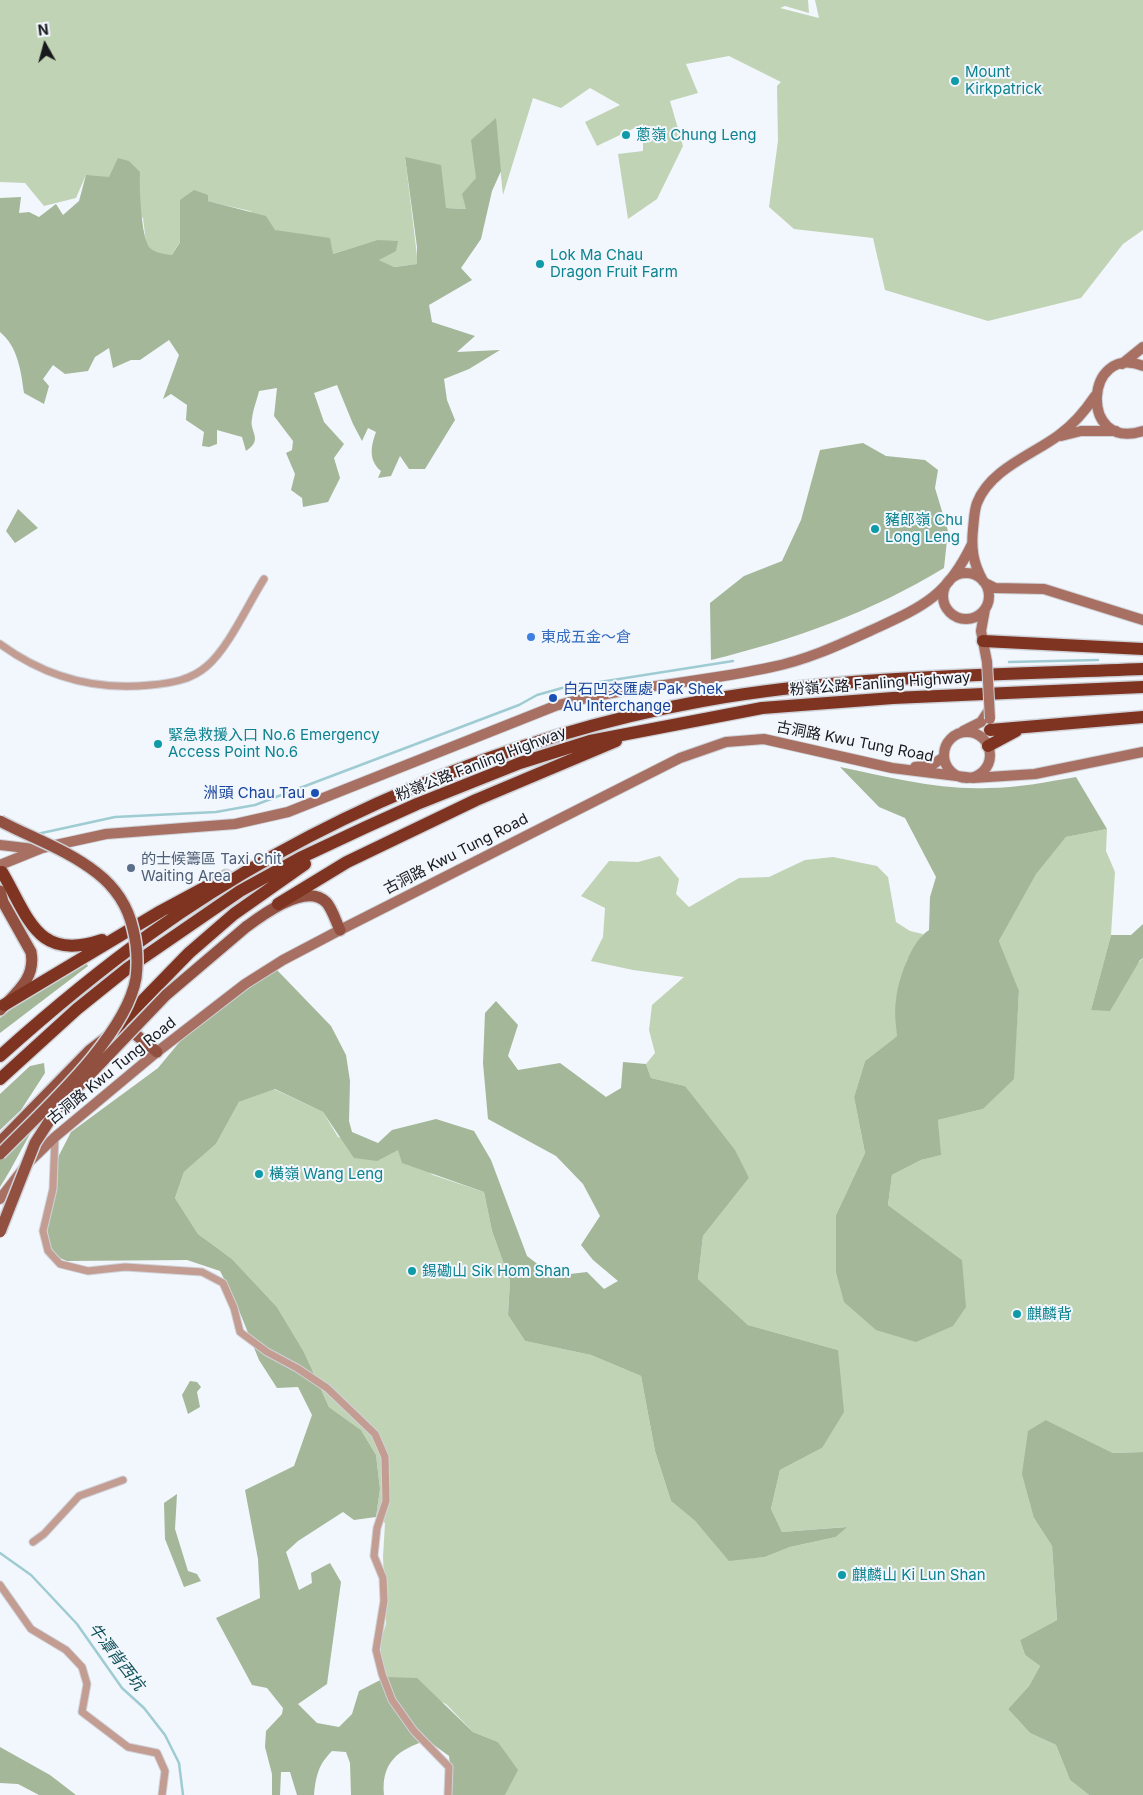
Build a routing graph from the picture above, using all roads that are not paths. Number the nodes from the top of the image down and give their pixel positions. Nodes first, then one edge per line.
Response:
1 (1143, 347) edge
2 (1121, 365) junction
3 (1143, 366) edge
4 (1095, 396) junction
5 (1117, 431) junction
6 (1143, 431) edge
7 (1057, 437) junction
8 (972, 544) junction
9 (264, 579) dead end
10 (984, 582) junction
11 (945, 586) junction
12 (1013, 588) junction
13 (987, 605) junction
14 (921, 607) junction
15 (949, 611) junction
16 (959, 617) junction
17 (1139, 618) edge
18 (984, 641) junction
19 (0, 644) edge
20 (1143, 649) edge
21 (1143, 669) edge
22 (1143, 687) edge
23 (1143, 717) edge
24 (989, 729) junction
25 (637, 732) junction
26 (958, 734) junction
27 (1143, 752) edge
28 (944, 756) junction
29 (989, 762) junction
30 (892, 768) junction
31 (999, 777) junction
32 (968, 778) junction
33 (355, 815) junction
34 (0, 821) edge
35 (346, 836) junction
36 (64, 843) junction
37 (0, 846) edge
38 (42, 848) junction
39 (0, 870) edge
40 (1, 898) edge
41 (278, 904) junction
42 (129, 930) junction
43 (340, 930) junction
44 (2, 1008) edge
45 (107, 1037) junction
46 (157, 1052) junction
47 (0, 1056) edge
48 (0, 1079) edge
49 (55, 1137) junction
50 (0, 1142) edge
51 (0, 1154) edge
52 (0, 1199) edge
53 (0, 1232) edge
54 (123, 1480) dead end
55 (33, 1542) dead end
56 (0, 1585) edge
57 (162, 1795) edge
58 (448, 1795) edge

1 - 2 main road
2 - 3 main road
2 - 4 main road
4 - 5 main road
4 - 7 main road
5 - 6 main road
5 - 7 main road
7 - 8 main road
8 - 10 main road
8 - 11 main road
9 - 19 street
10 - 11 main road
10 - 12 main road
10 - 13 main road
11 - 14 main road
11 - 15 main road
12 - 13 main road
12 - 17 main road
13 - 16 main road
13 - 18 main road
14 - 15 main road
14 - 36 main road
15 - 16 main road
16 - 18 main road
18 - 20 highway
18 - 24 main road, bridge
21 - 33 highway, 粉嶺公路 Fanling Highway
22 - 25 highway, 粉嶺公路 Fanling Highway
23 - 24 highway
24 - 26 main road
24 - 26 main road
24 - 29 main road
24 - 31 main road
25 - 35 highway, 粉嶺公路 Fanling Highway
25 - 41 highway
26 - 28 main road
27 - 31 main road, 古洞路 Kwu Tung Road
28 - 30 main road
28 - 32 main road
29 - 31 main road
29 - 32 main road
30 - 32 main road, 古洞路 Kwu Tung Road
30 - 43 main road, 古洞路 Kwu Tung Road
31 - 32 main road, 古洞路 Kwu Tung Road
33 - 42 highway
33 - 47 highway, 粉嶺公路 Fanling Highway
34 - 51 main road, bridge
35 - 45 highway
35 - 48 highway, 粉嶺公路 Fanling Highway
36 - 38 main road
36 - 39 main road
37 - 38 main road
38 - 39 main road
39 - 42 highway
40 - 44 main road
41 - 43 main road
41 - 53 main road, bridge
42 - 44 highway
43 - 46 main road, 古洞路 Kwu Tung Road
45 - 46 main road
45 - 50 main road
46 - 49 main road, 古洞路 Kwu Tung Road
49 - 52 main road, 古洞路 Kwu Tung Road
49 - 58 street
54 - 55 street
56 - 57 street

